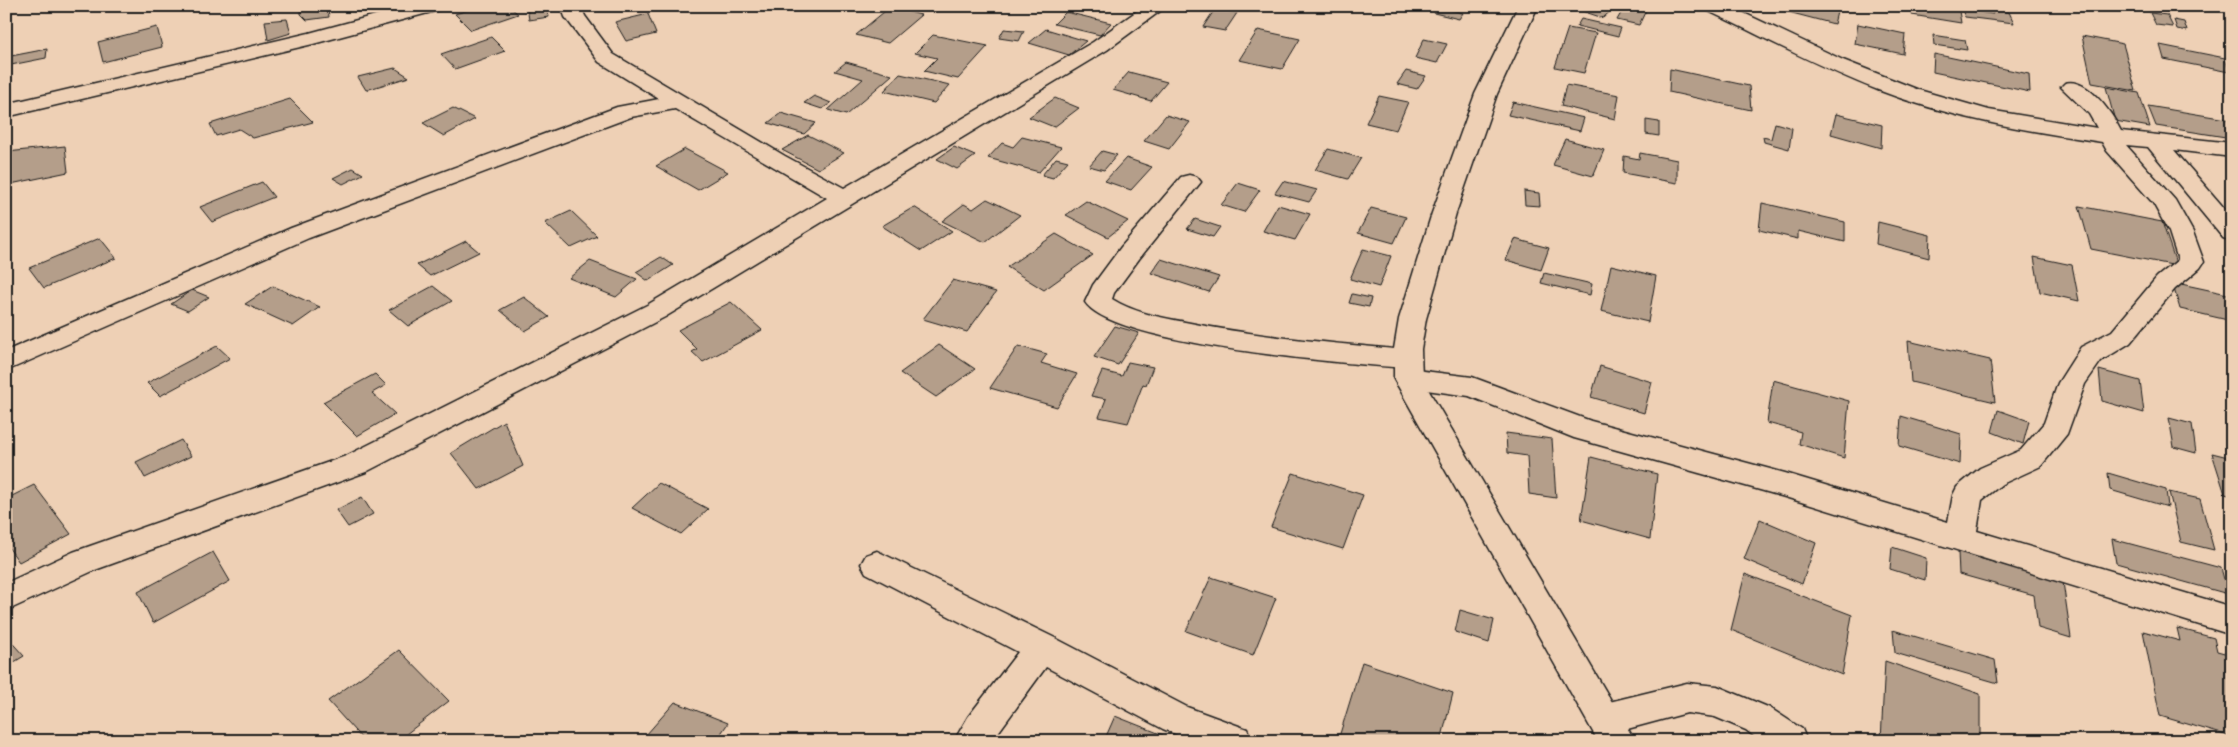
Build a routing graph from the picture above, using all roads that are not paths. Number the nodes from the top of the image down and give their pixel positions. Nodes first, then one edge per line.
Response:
1 (432, 6) edge
2 (571, 6) edge
3 (1157, 6) edge
4 (1528, 6) edge
5 (1713, 6) edge
6 (2072, 86) dead end
7 (680, 101) junction
8 (6, 111) edge
9 (2112, 137) junction
10 (2154, 142) junction
11 (2232, 150) edge
12 (1189, 182) dead end
13 (844, 198) junction
14 (2232, 233) edge
15 (6, 362) edge
16 (1407, 369) junction
17 (1960, 539) junction
18 (877, 564) dead end
19 (6, 598) edge
20 (2232, 621) edge
21 (1041, 647) junction
22 (1611, 730) edge
23 (972, 741) edge
24 (1234, 741) edge
25 (1789, 741) edge

1 - 8 street
2 - 7 street
3 - 13 street
4 - 16 street
5 - 9 street
6 - 9 street
7 - 13 street
7 - 15 street
9 - 10 street
9 - 17 street
10 - 11 street
10 - 14 street
12 - 16 street
13 - 19 street
16 - 17 street
16 - 22 street
17 - 20 street
18 - 21 street
21 - 23 street
21 - 24 street
22 - 25 street

